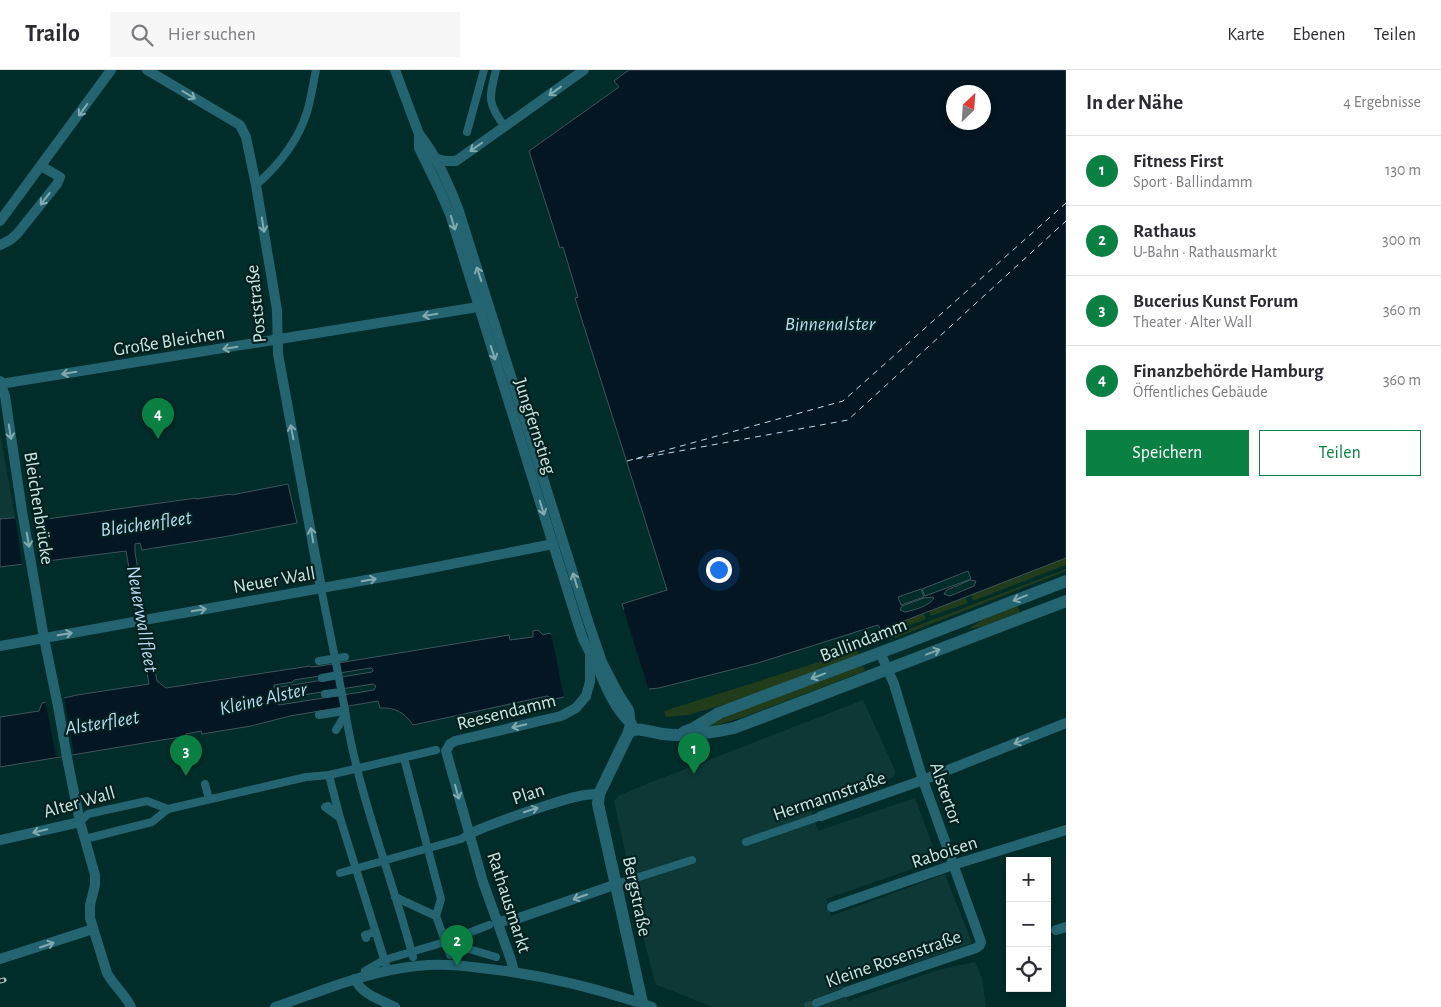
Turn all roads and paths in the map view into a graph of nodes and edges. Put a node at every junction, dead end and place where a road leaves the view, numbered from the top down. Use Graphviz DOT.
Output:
graph roads {
  1 [pos="111,70"];
  2 [pos="147,70"];
  3 [pos="316,70"];
  4 [pos="395,70"];
  5 [pos="484,70"];
  6 [pos="496,70"];
  7 [pos="584,70"];
  8 [pos="505,127"];
  9 [pos="467,132"];
  10 [pos="419,134"];
  11 [pos="434,158"];
  12 [pos="41,166"];
  13 [pos="256,185"];
  14 [pos="0,221"];
  15 [pos="0,245"];
  16 [pos="478,307"];
  17 [pos="491,312"];
  18 [pos="278,340"];
  19 [pos="0,383"];
  20 [pos="553,544"];
  21 [pos="1066,581"];
  22 [pos="321,588"];
  23 [pos="1066,602"];
  24 [pos="583,622"];
  25 [pos="44,638"];
  26 [pos="0,646"];
  27 [pos="880,652"];
  28 [pos="590,654"];
  29 [pos="345,656"];
  30 [pos="319,661"];
  31 [pos="336,661"];
  32 [pos="888,669"];
  33 [pos="338,675"];
  34 [pos="322,678"];
  35 [pos="342,692"];
  36 [pos="614,693"];
  37 [pos="325,694"];
  38 [pos="345,712"];
  39 [pos="319,715"];
  40 [pos="1066,723"];
  41 [pos="630,728"];
  42 [pos="336,730"];
  43 [pos="674,735"];
  44 [pos="436,750"];
  45 [pos="404,758"];
  46 [pos="356,769"];
  47 [pos="329,775"];
  48 [pos="923,780"];
  49 [pos="205,784"];
  50 [pos="599,794"];
  51 [pos="209,799"];
  52 [pos="327,806"];
  53 [pos="168,808"];
  54 [pos="821,816"];
  55 [pos="340,818"];
  56 [pos="80,822"];
  57 [pos="1066,830"];
  58 [pos="469,834"];
  59 [pos="84,839"];
  60 [pos="0,840"];
  61 [pos="746,842"];
  62 [pos="428,848"];
  63 [pos="692,860"];
  64 [pos="383,861"];
  65 [pos="954,865"];
  66 [pos="356,869"];
  67 [pos="340,873"];
  68 [pos="617,884"];
  69 [pos="395,897"];
  70 [pos="832,907"];
  71 [pos="436,916"];
  72 [pos="494,924"];
  73 [pos="93,929"];
  74 [pos="375,932"];
  75 [pos="366,938"];
  76 [pos="445,942"];
  77 [pos="980,945"];
  78 [pos="412,954"];
  79 [pos="450,955"];
  80 [pos="496,957"];
  81 [pos="0,959"];
  82 [pos="385,962"];
  83 [pos="365,971"];
  84 [pos="514,971"];
  85 [pos="355,979"];
  86 [pos="846,992"];
  87 [pos="816,1003"];
  88 [pos="646,1006"];
  89 [pos="131,1007"];
  90 [pos="275,1007"];
  91 [pos="395,1007"];
  1 -- 12 [label="street, one-way"];
  2 -- 13 [label="street, Poststraße, one-way"];
  3 -- 13 [label="street"];
  4 -- 10 [label="street, Jungfernstieg"];
  5 -- 9 [label="street"];
  6 -- 8 [label="street"];
  7 -- 8 [label="street, one-way"];
  8 -- 11 [label="street, one-way"];
  10 -- 11 [label="street, Jungfernstieg"];
  10 -- 16 [label="street, Jungfernstieg, one-way"];
  17 -- 11 [label="street, Jungfernstieg, one-way"];
  12 -- 14 [label="street"];
  12 -- 15 [label="street, one-way"];
  13 -- 18 [label="street, Poststraße, one-way"];
  16 -- 17 [label="street"];
  16 -- 18 [label="street, Große Bleichen, one-way"];
  16 -- 20 [label="street, Jungfernstieg, one-way"];
  24 -- 17 [label="street, Jungfernstieg, one-way"];
  18 -- 19 [label="street, Große Bleichen, one-way"];
  22 -- 18 [label="street, Poststraße, one-way"];
  19 -- 25 [label="street, Bleichenbrücke, one-way"];
  22 -- 20 [label="street, Neuer Wall, one-way"];
  20 -- 24 [label="street, Jungfernstieg"];
  21 -- 27 [label="street, Ballindamm, one-way"];
  25 -- 22 [label="street, Neuer Wall, one-way"];
  22 -- 31 [label="street"];
  32 -- 23 [label="street, Ballindamm, one-way"];
  24 -- 28 [label="street, Jungfernstieg, bridge"];
  24 -- 36 [label="street, Jungfernstieg, bridge"];
  25 -- 26 [label="street, Neuer Wall"];
  25 -- 56 [label="street, Bleichenbrücke, bridge"];
  27 -- 32 [label="street, Alstertor"];
  27 -- 43 [label="street, Ballindamm, one-way"];
  28 -- 36 [label="street, Jungfernstieg, bridge"];
  28 -- 58 [label="street, Reesendamm, one-way, bridge"];
  29 -- 31 [label="street"];
  30 -- 31 [label="street"];
  31 -- 33 [label="street, bridge"];
  32 -- 43 [label="street, Ballindamm"];
  32 -- 48 [label="street, Alstertor"];
  33 -- 34 [label="street"];
  33 -- 35 [label="street, bridge"];
  35 -- 37 [label="street"];
  35 -- 38 [label="street, bridge"];
  36 -- 41 [label="street, Jungfernstieg"];
  38 -- 39 [label="street"];
  38 -- 42 [label="street"];
  38 -- 46 [label="street"];
  40 -- 48 [label="street, Hermannstraße, one-way"];
  41 -- 43 [label="street, Ballindamm"];
  41 -- 50 [label="street"];
  44 -- 45 [label="street, Alter Wall"];
  45 -- 46 [label="street, Alter Wall"];
  45 -- 62 [label="street"];
  46 -- 47 [label="street, Alter Wall"];
  46 -- 64 [label="street"];
  47 -- 51 [label="street, Alter Wall"];
  47 -- 55 [label="street"];
  48 -- 54 [label="street, Hermannstraße"];
  48 -- 65 [label="street, Alstertor"];
  49 -- 51 [label="street"];
  58 -- 50 [label="street, Plan, one-way"];
  50 -- 68 [label="street, Bergstraße"];
  51 -- 53 [label="street, Alter Wall"];
  52 -- 55 [label="street"];
  53 -- 56 [label="street, Alter Wall"];
  53 -- 59 [label="street, Alter Wall"];
  54 -- 61 [label="street, Hermannstraße"];
  55 -- 66 [label="street"];
  56 -- 59 [label="street, Bleichenbrücke"];
  56 -- 60 [label="street, Alter Wall, one-way"];
  57 -- 65 [label="street, Raboisen"];
  58 -- 62 [label="street"];
  58 -- 72 [label="street, Rathausmarkt"];
  59 -- 73 [label="street, Bleichenbrücke"];
  62 -- 64 [label="street"];
  62 -- 71 [label="street"];
  63 -- 68 [label="street"];
  64 -- 66 [label="street"];
  64 -- 69 [label="street"];
  65 -- 70 [label="street, Raboisen"];
  65 -- 77 [label="street, Alstertor"];
  66 -- 67 [label="street"];
  66 -- 74 [label="street"];
  68 -- 72 [label="street, one-way"];
  68 -- 88 [label="street, Bergstraße"];
  69 -- 71 [label="street"];
  69 -- 78 [label="street"];
  71 -- 76 [label="street"];
  72 -- 76 [label="street"];
  72 -- 84 [label="street, Rathausmarkt"];
  81 -- 73 [label="street, one-way"];
  73 -- 89 [label="street, Bleichenbrücke"];
  74 -- 75 [label="street"];
  74 -- 82 [label="street"];
  76 -- 78 [label="street"];
  76 -- 79 [label="street"];
  76 -- 80 [label="street"];
  77 -- 86 [label="street, Kleine Rosenstraße"];
  78 -- 82 [label="street"];
  82 -- 83 [label="street"];
  84 -- 85 [label="street, Rathausmarkt"];
  84 -- 88 [label="street"];
  85 -- 90 [label="street, Rathausmarkt"];
  85 -- 91 [label="street"];
  86 -- 87 [label="street, Kleine Rosenstraße"];
}
